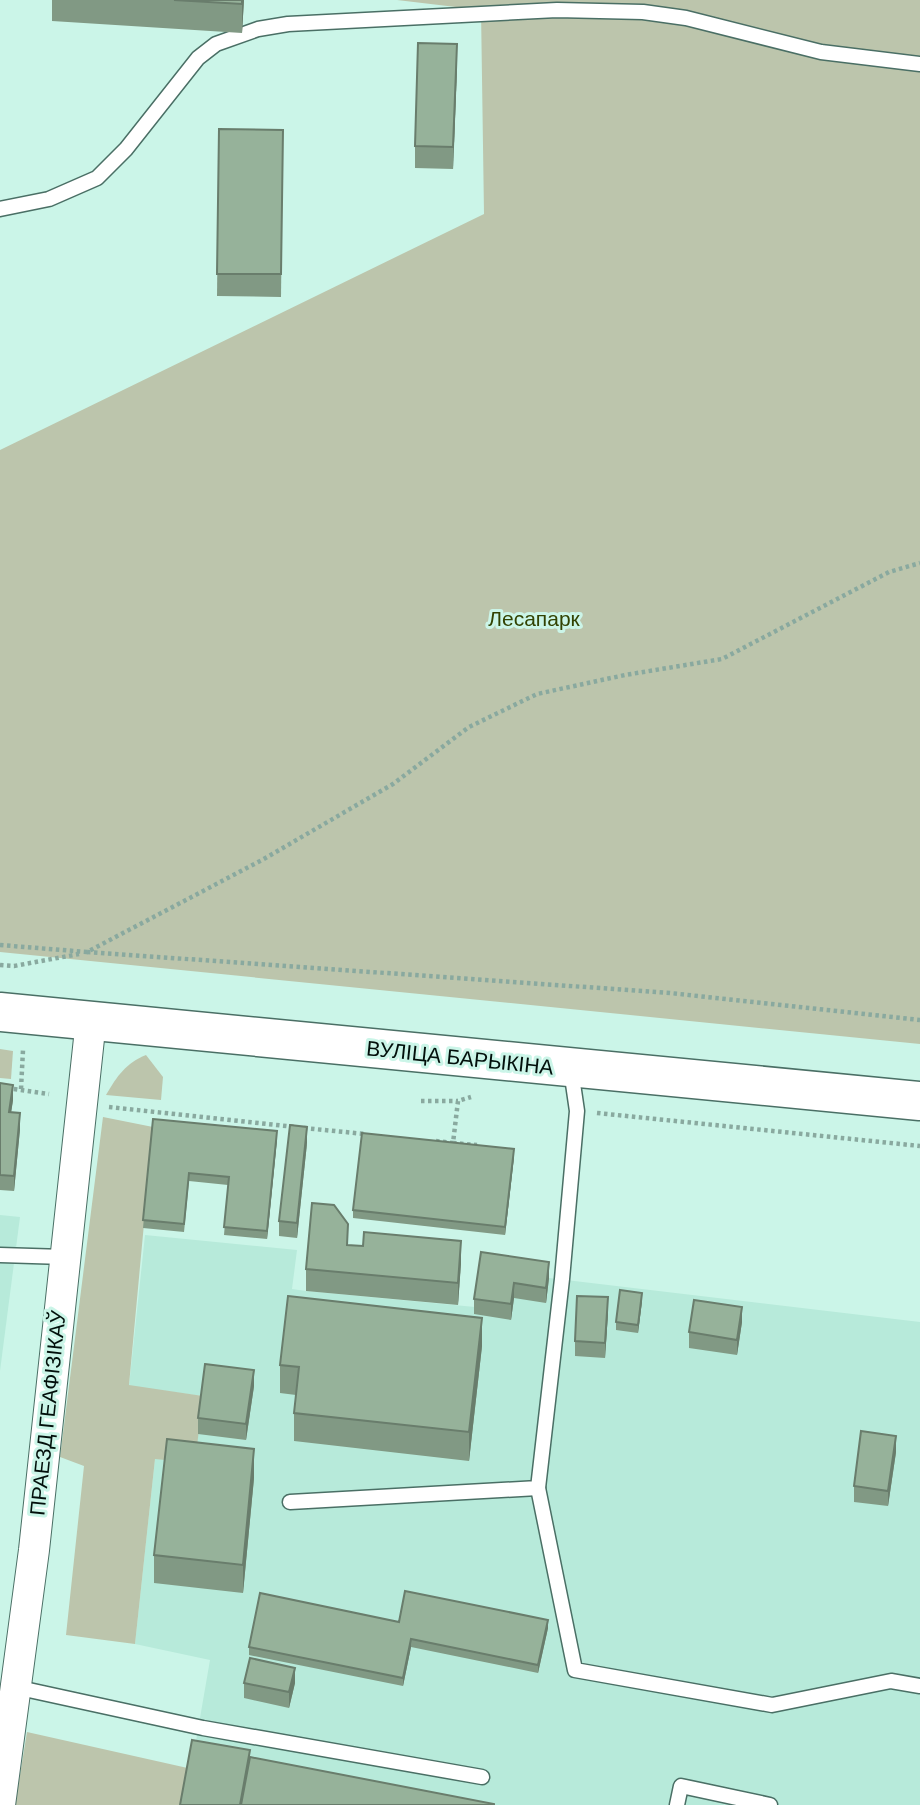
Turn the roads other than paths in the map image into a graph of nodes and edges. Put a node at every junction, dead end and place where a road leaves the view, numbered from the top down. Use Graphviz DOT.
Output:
graph roads {
  1 [pos="920,64"];
  2 [pos="0,209"];
  3 [pos="0,1012"];
  4 [pos="91,1020"];
  5 [pos="570,1068"];
  6 [pos="920,1101"];
  7 [pos="0,1255"];
  8 [pos="64,1257"];
  9 [pos="538,1488"];
  10 [pos="290,1502"];
  11 [pos="920,1686"];
  12 [pos="15,1687"];
  13 [pos="482,1777"];
  14 [pos="0,1805"];
  15 [pos="677,1805"];
  16 [pos="770,1805"];
  1 -- 2 [label="lane"];
  3 -- 4 [label="main road, ВУЛІЦА БАРЫКІНА"];
  4 -- 5 [label="main road, ВУЛІЦА БАРЫКІНА"];
  4 -- 8 [label="street, ПРАЕЗД ГЕАФІЗІКАЎ"];
  5 -- 6 [label="main road, ВУЛІЦА БАРЫКІНА"];
  5 -- 9 [label="lane"];
  7 -- 8 [label="lane"];
  8 -- 12 [label="street, ПРАЕЗД ГЕАФІЗІКАЎ"];
  9 -- 10 [label="lane"];
  9 -- 11 [label="lane"];
  12 -- 13 [label="lane"];
  12 -- 14 [label="street, ПРАЕЗД ГЕАФІЗІКАЎ"];
  15 -- 16 [label="lane"];
}
